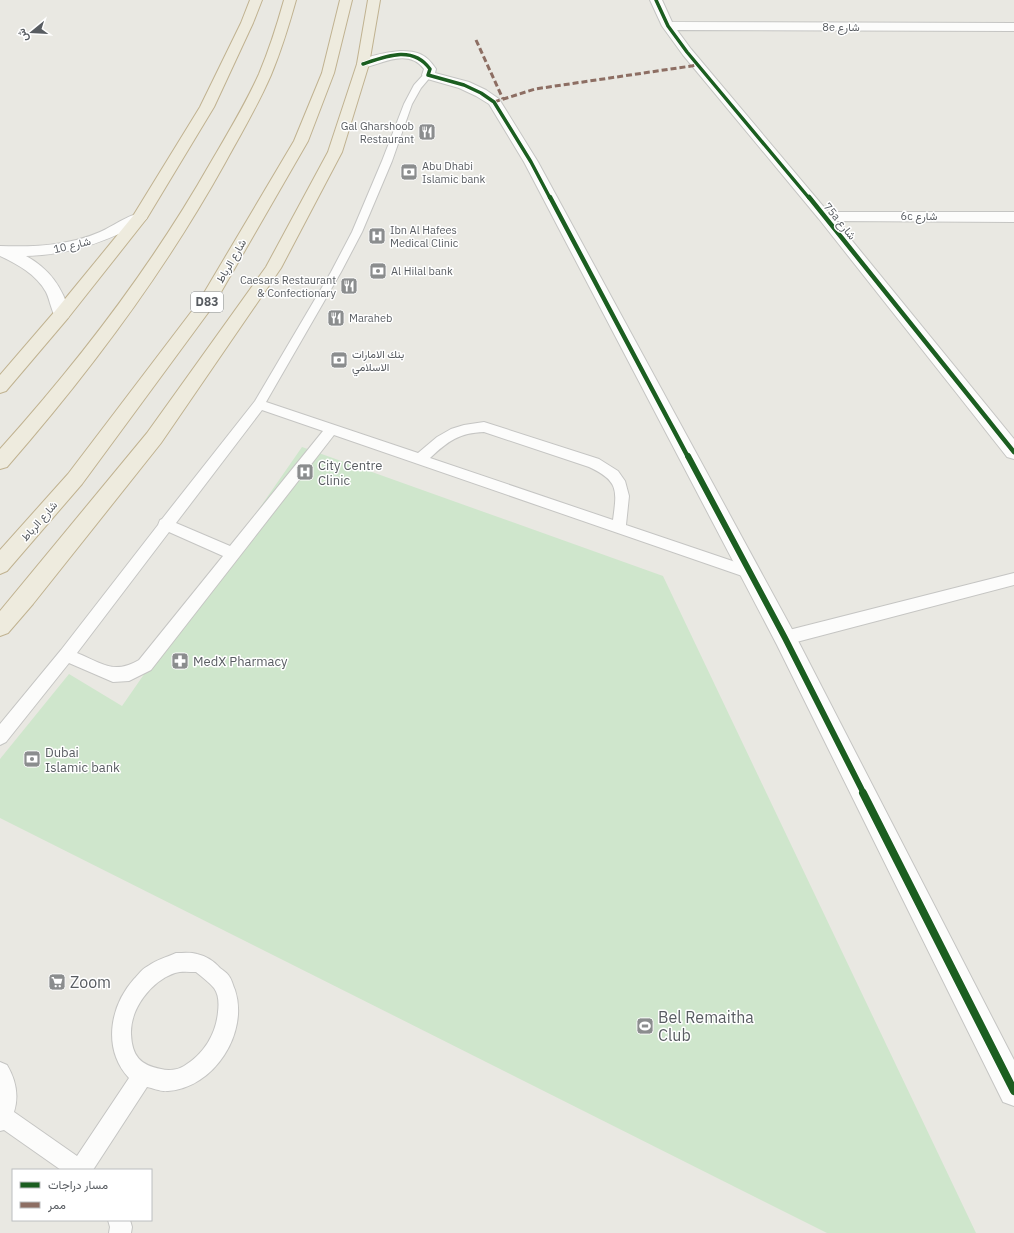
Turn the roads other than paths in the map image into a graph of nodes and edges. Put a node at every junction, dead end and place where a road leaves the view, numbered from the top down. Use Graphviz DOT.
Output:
graph roads {
  1 [pos="256,0"];
  2 [pos="290,0"];
  3 [pos="346,0"];
  4 [pos="374,0"];
  5 [pos="656,0"];
  6 [pos="668,26"];
  7 [pos="1014,27"];
  8 [pos="363,64"];
  9 [pos="428,74"];
  10 [pos="824,216"];
  11 [pos="1014,217"];
  12 [pos="139,218"];
  13 [pos="62,314"];
  14 [pos="0,387"];
  15 [pos="259,404"];
  16 [pos="332,428"];
  17 [pos="1014,452"];
  18 [pos="420,459"];
  19 [pos="0,462"];
  20 [pos="165,524"];
  21 [pos="619,527"];
  22 [pos="233,554"];
  23 [pos="0,565"];
  24 [pos="751,573"];
  25 [pos="1014,579"];
  26 [pos="0,626"];
  27 [pos="785,638"];
  28 [pos="66,655"];
  29 [pos="0,737"];
  30 [pos="0,1072"];
  31 [pos="142,1076"];
  32 [pos="1014,1091"];
  33 [pos="1,1119"];
  34 [pos="78,1169"];
  35 [pos="81,1169"];
  36 [pos="119,1221"];
  37 [pos="120,1233"];
  1 -- 12 [label="highway"];
  2 -- 19 [label="highway"];
  3 -- 23 [label="highway, شارع الرباط / D83"];
  4 -- 8 [label="highway"];
  5 -- 6 [label="street, 75a شارع"];
  6 -- 7 [label="street, 8e شارع"];
  6 -- 10 [label="street, 75a شارع"];
  8 -- 9 [label="street"];
  8 -- 26 [label="highway"];
  9 -- 15 [label="lane"];
  9 -- 24 [label="street"];
  10 -- 11 [label="street, 6c شارع"];
  10 -- 17 [label="street, 75a شارع"];
  12 -- 13 [label="highway"];
  12 -- 13 [label="street, شارع 10"];
  13 -- 14 [label="highway"];
  15 -- 16 [label="lane"];
  15 -- 20 [label="lane"];
  16 -- 18 [label="lane"];
  16 -- 22 [label="lane"];
  18 -- 21 [label="lane"];
  18 -- 21 [label="lane"];
  20 -- 22 [label="lane"];
  20 -- 28 [label="lane"];
  21 -- 24 [label="lane"];
  22 -- 28 [label="lane"];
  24 -- 27 [label="street"];
  25 -- 27 [label="lane"];
  27 -- 32 [label="street"];
  28 -- 29 [label="lane"];
  30 -- 33 [label="lane"];
  31 -- 31 [label="lane"];
  31 -- 35 [label="lane"];
  33 -- 34 [label="lane"];
  36 -- 37 [label="lane"];
}
